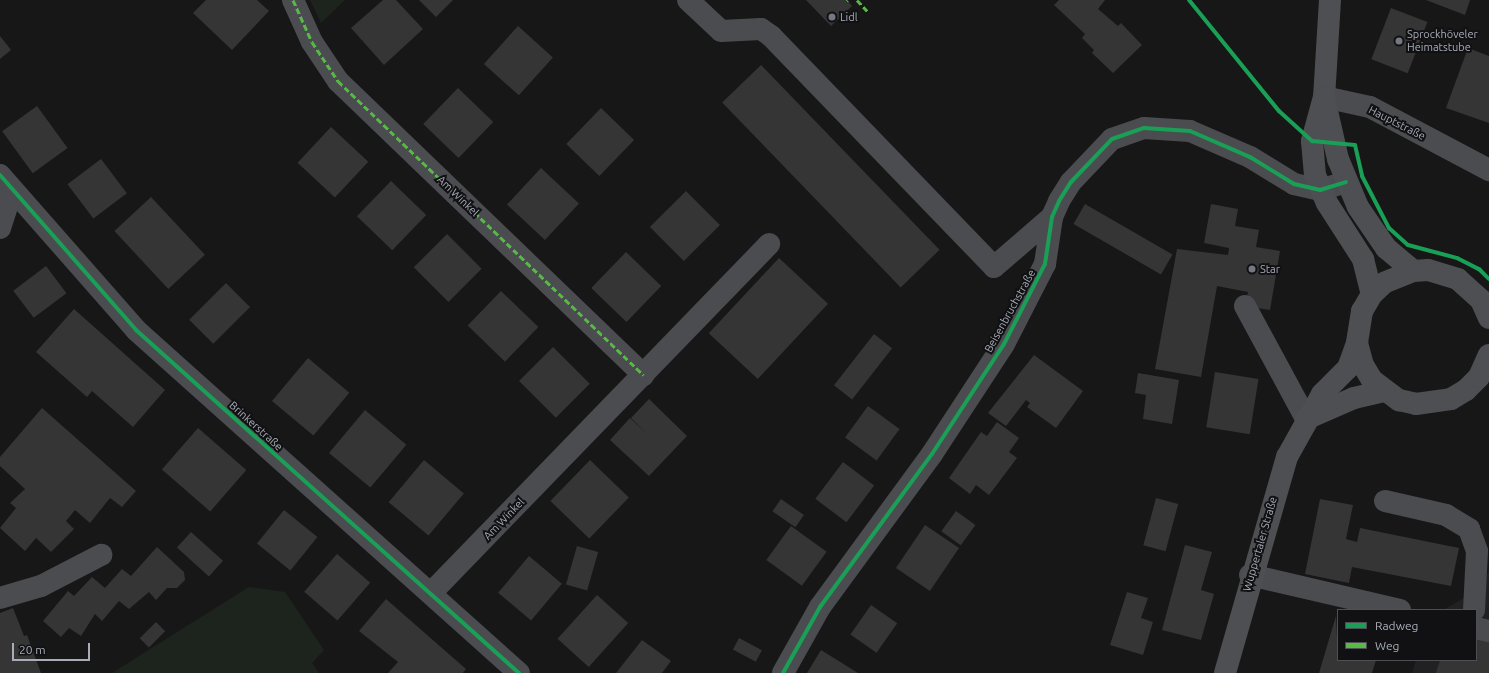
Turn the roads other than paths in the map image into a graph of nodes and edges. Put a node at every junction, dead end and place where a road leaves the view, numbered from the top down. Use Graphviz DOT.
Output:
graph roads {
  1 [pos="293,0"];
  2 [pos="688,0"];
  3 [pos="1330,0"];
  4 [pos="1324,97"];
  5 [pos="1489,170"];
  6 [pos="1346,182"];
  7 [pos="6,183"];
  8 [pos="1320,190"];
  9 [pos="1052,217"];
  10 [pos="0,228"];
  11 [pos="769,244"];
  12 [pos="1413,271"];
  13 [pos="1372,294"];
  14 [pos="1245,306"];
  15 [pos="1489,318"];
  16 [pos="1357,343"];
  17 [pos="1489,355"];
  18 [pos="644,375"];
  19 [pos="1384,391"];
  20 [pos="1306,419"];
  21 [pos="1385,502"];
  22 [pos="101,555"];
  23 [pos="1250,575"];
  24 [pos="431,593"];
  25 [pos="0,598"];
  26 [pos="1396,609"];
  27 [pos="1474,609"];
  28 [pos="1477,628"];
  29 [pos="1489,631"];
  30 [pos="519,673"];
  31 [pos="783,673"];
  32 [pos="1225,673"];
  1 -- 18 [label="street, Am Winkel"];
  2 -- 9 [label="street"];
  3 -- 4 [label="main road"];
  4 -- 5 [label="street, Hauptstraße"];
  4 -- 6 [label="main road"];
  4 -- 8 [label="main road"];
  6 -- 8 [label="street"];
  6 -- 12 [label="main road"];
  7 -- 10 [label="street"];
  7 -- 24 [label="street, Brinkerstraße"];
  8 -- 9 [label="street, Beisenbruchstraße"];
  8 -- 13 [label="main road"];
  9 -- 31 [label="street, Beisenbruchstraße"];
  11 -- 18 [label="street, Am Winkel"];
  12 -- 13 [label="main road"];
  12 -- 15 [label="main road"];
  13 -- 16 [label="main road"];
  14 -- 20 [label="street"];
  16 -- 19 [label="main road"];
  16 -- 20 [label="main road, Wuppertaler Straße"];
  17 -- 19 [label="main road"];
  18 -- 24 [label="street, Am Winkel"];
  19 -- 20 [label="main road"];
  20 -- 23 [label="main road, Wuppertaler Straße"];
  21 -- 27 [label="street"];
  22 -- 25 [label="street"];
  23 -- 26 [label="street"];
  23 -- 32 [label="main road, Wuppertaler Straße"];
  24 -- 30 [label="street, Brinkerstraße"];
  28 -- 29 [label="street"];
}
